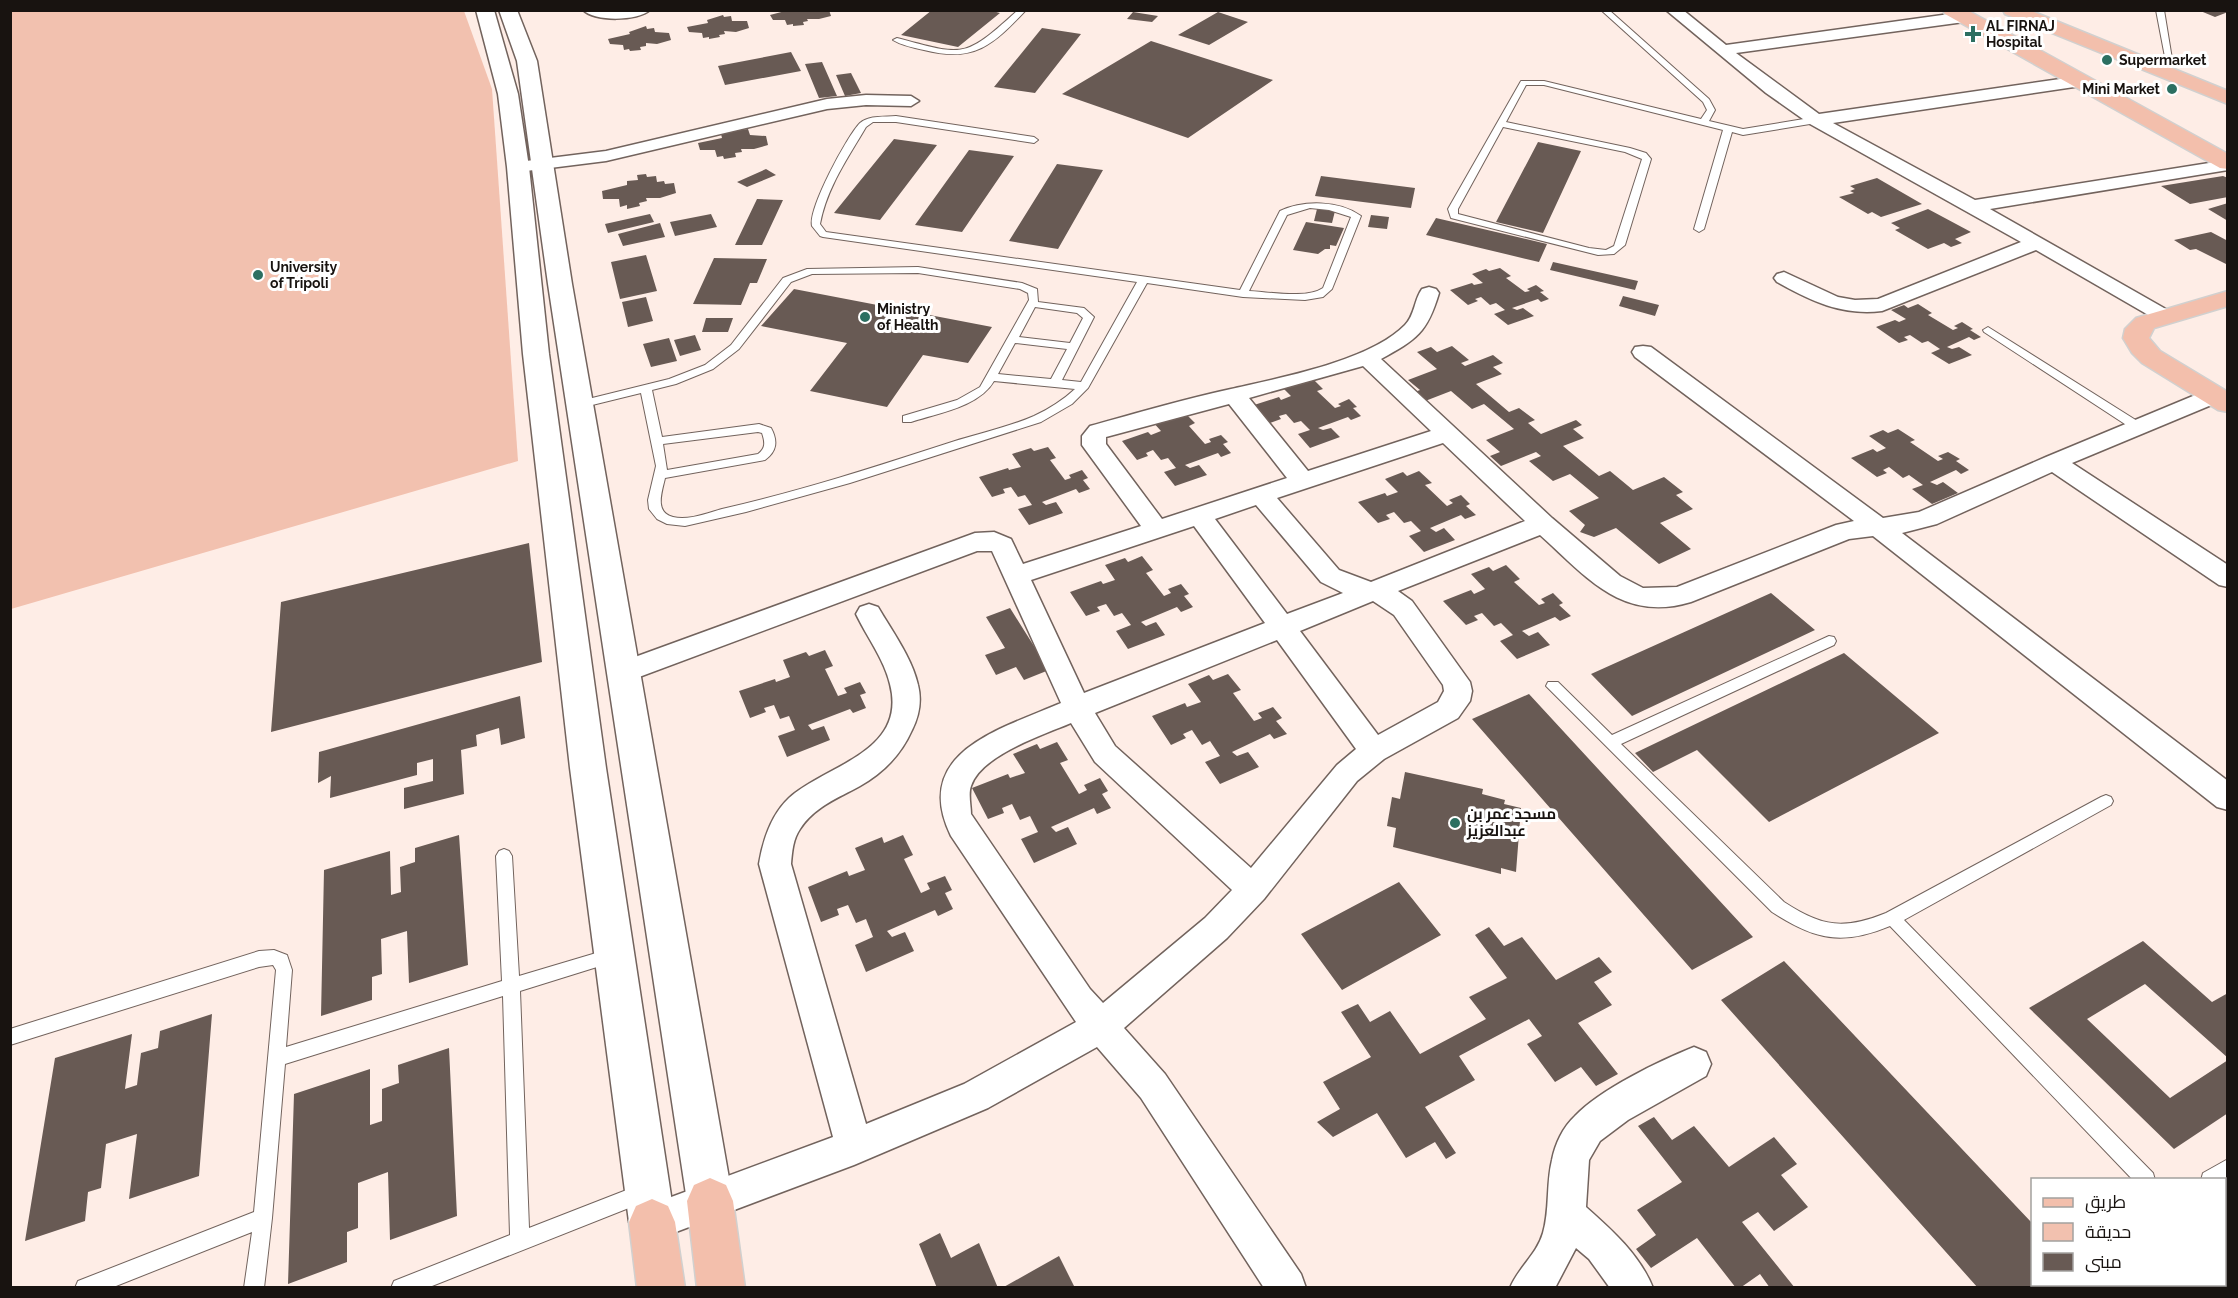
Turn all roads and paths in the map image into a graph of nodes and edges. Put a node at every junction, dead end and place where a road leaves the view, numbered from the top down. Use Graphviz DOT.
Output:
graph roads {
  1 [pos="485,10"];
  2 [pos="508,10"];
  3 [pos="590,10"];
  4 [pos="643,10"];
  5 [pos="1023,10"];
  6 [pos="1604,10"];
  7 [pos="1673,10"];
  8 [pos="2012,10"];
  9 [pos="2055,10"];
  10 [pos="2160,10"];
  11 [pos="1958,14"];
  12 [pos="897,40"];
  13 [pos="1722,50"];
  14 [pos="2169,57"];
  15 [pos="2228,80"];
  16 [pos="2081,81"];
  17 [pos="2228,98"];
  18 [pos="911,101"];
  19 [pos="1816,120"];
  20 [pos="1704,122"];
  21 [pos="1501,124"];
  22 [pos="1728,129"];
  23 [pos="1034,140"];
  24 [pos="2228,164"];
  25 [pos="531,165"];
  26 [pos="1972,206"];
  27 [pos="1699,229"];
  28 [pos="2037,243"];
  29 [pos="1784,278"];
  30 [pos="1143,281"];
  31 [pos="1430,293"];
  32 [pos="1243,294"];
  33 [pos="2228,298"];
  34 [pos="1032,304"];
  35 [pos="2163,316"];
  36 [pos="1988,330"];
  37 [pos="1013,339"];
  38 [pos="1074,347"];
  39 [pos="1643,352"];
  40 [pos="1368,358"];
  41 [pos="992,377"];
  42 [pos="1055,383"];
  43 [pos="1084,386"];
  44 [pos="646,388"];
  45 [pos="1234,395"];
  46 [pos="2220,400"];
  47 [pos="580,404"];
  48 [pos="907,419"];
  49 [pos="2138,427"];
  50 [pos="1448,433"];
  51 [pos="656,441"];
  52 [pos="2054,462"];
  53 [pos="661,475"];
  54 [pos="1303,481"];
  55 [pos="1261,495"];
  56 [pos="1199,515"];
  57 [pos="1543,524"];
  58 [pos="1876,526"];
  59 [pos="1156,529"];
  60 [pos="1016,576"];
  61 [pos="2228,578"];
  62 [pos="1373,591"];
  63 [pos="869,614"];
  64 [pos="1282,627"];
  65 [pos="1829,641"];
  66 [pos="623,672"];
  67 [pos="1553,686"];
  68 [pos="1077,708"];
  69 [pos="1611,742"];
  70 [pos="1374,751"];
  71 [pos="2228,798"];
  72 [pos="2106,801"];
  73 [pos="504,856"];
  74 [pos="1253,889"];
  75 [pos="1892,918"];
  76 [pos="615,954"];
  77 [pos="511,986"];
  78 [pos="1100,1027"];
  79 [pos="11,1039"];
  80 [pos="276,1058"];
  81 [pos="1694,1064"];
  82 [pos="854,1147"];
  83 [pos="2228,1167"];
  84 [pos="2145,1178"];
  85 [pos="2212,1178"];
  86 [pos="710,1201"];
  87 [pos="650,1206"];
  88 [pos="1566,1215"];
  89 [pos="263,1218"];
  90 [pos="520,1241"];
  91 [pos="85,1287"];
  92 [pos="254,1287"];
  93 [pos="401,1287"];
  94 [pos="661,1287"];
  95 [pos="721,1287"];
  96 [pos="1287,1287"];
  97 [pos="1529,1287"];
  98 [pos="1634,1287"];
  1 -- 25 [label="street"];
  2 -- 25 [label="street"];
  3 -- 4 [label="street"];
  5 -- 12 [label="lane"];
  6 -- 20 [label="lane"];
  7 -- 13 [label="street"];
  8 -- 17 [label="main road"];
  9 -- 14 [label="main road"];
  10 -- 14 [label="lane"];
  11 -- 13 [label="street"];
  11 -- 16 [label="main road"];
  13 -- 19 [label="street"];
  14 -- 15 [label="main road"];
  16 -- 19 [label="street"];
  16 -- 24 [label="main road"];
  18 -- 25 [label="street"];
  19 -- 22 [label="lane"];
  19 -- 26 [label="street"];
  20 -- 21 [label="lane"];
  20 -- 22 [label="lane"];
  21 -- 21 [label="lane"];
  22 -- 27 [label="lane"];
  23 -- 30 [label="lane"];
  24 -- 26 [label="street"];
  25 -- 47 [label="street"];
  25 -- 76 [label="street"];
  26 -- 28 [label="street"];
  28 -- 29 [label="street"];
  28 -- 35 [label="street"];
  30 -- 32 [label="lane"];
  30 -- 43 [label="lane"];
  31 -- 40 [label="street"];
  32 -- 32 [label="lane"];
  33 -- 35 [label="main road"];
  34 -- 37 [label="lane"];
  34 -- 38 [label="lane"];
  34 -- 44 [label="lane"];
  35 -- 46 [label="main road"];
  36 -- 49 [label="lane"];
  37 -- 38 [label="lane"];
  37 -- 41 [label="lane"];
  38 -- 42 [label="lane"];
  39 -- 58 [label="street"];
  40 -- 45 [label="street"];
  40 -- 50 [label="street"];
  41 -- 42 [label="lane"];
  41 -- 48 [label="lane"];
  42 -- 43 [label="lane"];
  43 -- 53 [label="lane"];
  44 -- 47 [label="lane"];
  44 -- 51 [label="lane"];
  45 -- 54 [label="street"];
  45 -- 59 [label="street"];
  46 -- 49 [label="street"];
  47 -- 66 [label="street"];
  49 -- 52 [label="street"];
  50 -- 54 [label="street"];
  50 -- 57 [label="street"];
  51 -- 53 [label="lane"];
  51 -- 53 [label="lane"];
  52 -- 58 [label="street"];
  52 -- 61 [label="street"];
  54 -- 55 [label="street"];
  55 -- 56 [label="street"];
  55 -- 62 [label="street"];
  56 -- 59 [label="street"];
  56 -- 64 [label="street"];
  57 -- 58 [label="street"];
  57 -- 62 [label="street"];
  58 -- 71 [label="street"];
  59 -- 60 [label="street"];
  60 -- 66 [label="street"];
  60 -- 68 [label="street"];
  62 -- 64 [label="street"];
  62 -- 70 [label="street"];
  63 -- 82 [label="street"];
  64 -- 68 [label="street"];
  64 -- 70 [label="street"];
  65 -- 69 [label="lane"];
  66 -- 86 [label="street"];
  67 -- 69 [label="lane"];
  68 -- 74 [label="street"];
  68 -- 78 [label="street"];
  69 -- 75 [label="lane"];
  70 -- 74 [label="street"];
  72 -- 75 [label="lane"];
  73 -- 77 [label="lane"];
  74 -- 78 [label="street"];
  75 -- 84 [label="lane"];
  76 -- 77 [label="lane"];
  76 -- 87 [label="street"];
  77 -- 80 [label="lane"];
  77 -- 90 [label="lane"];
  78 -- 82 [label="street"];
  78 -- 96 [label="street"];
  79 -- 80 [label="lane"];
  80 -- 89 [label="lane"];
  81 -- 88 [label="street"];
  82 -- 86 [label="street"];
  83 -- 85 [label="lane"];
  86 -- 87 [label="street"];
  86 -- 95 [label="main road"];
  87 -- 90 [label="lane"];
  87 -- 94 [label="main road"];
  88 -- 97 [label="street"];
  88 -- 98 [label="street"];
  89 -- 91 [label="lane"];
  89 -- 92 [label="lane"];
  90 -- 93 [label="lane"];
}
